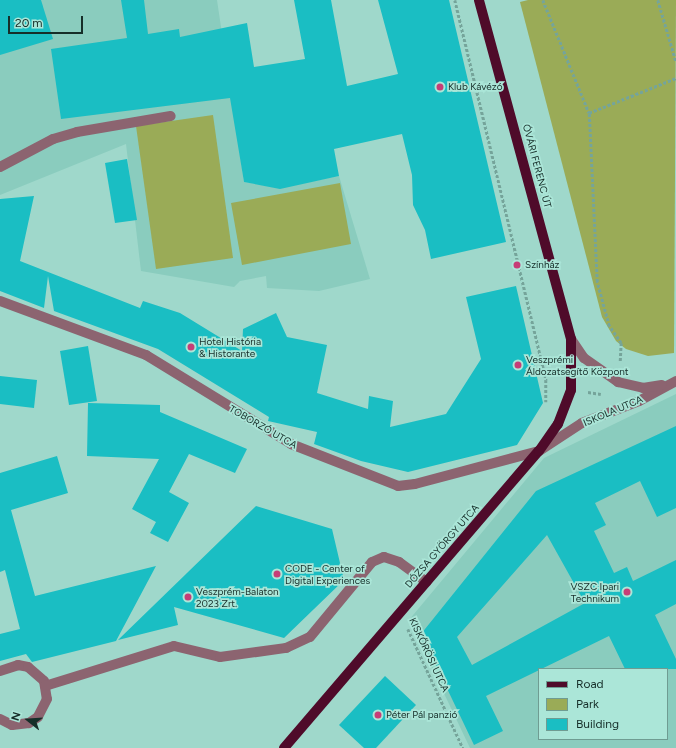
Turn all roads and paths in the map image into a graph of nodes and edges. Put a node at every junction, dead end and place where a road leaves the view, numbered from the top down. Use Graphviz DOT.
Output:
graph roads {
  1 [pos="455,0"];
  2 [pos="479,0"];
  3 [pos="543,0"];
  4 [pos="658,0"];
  5 [pos="676,61"];
  6 [pos="676,78"];
  7 [pos="589,113"];
  8 [pos="171,116"];
  9 [pos="0,167"];
  10 [pos="0,302"];
  11 [pos="571,339"];
  12 [pos="621,343"];
  13 [pos="672,382"];
  14 [pos="546,410"];
  15 [pos="539,451"];
  16 [pos="427,582"];
  17 [pos="400,613"];
  18 [pos="0,671"];
  19 [pos="45,686"];
  20 [pos="0,719"];
  21 [pos="284,748"];
  22 [pos="463,748"];
  1 -- 14 [label="path"];
  2 -- 11 [label="main road, ÓVÁRI FERENC ÚT"];
  3 -- 7 [label="path"];
  4 -- 5 [label="path"];
  6 -- 7 [label="path"];
  7 -- 12 [label="path"];
  8 -- 9 [label="street"];
  10 -- 15 [label="street, TOBORZÓ UTCA"];
  11 -- 13 [label="street, ISKOLA UTCA"];
  11 -- 15 [label="main road, DÓZSA GYÖRGY UTCA"];
  13 -- 15 [label="street, ISKOLA UTCA"];
  15 -- 16 [label="main road, DÓZSA GYÖRGY UTCA"];
  16 -- 17 [label="main road, DÓZSA GYÖRGY UTCA"];
  16 -- 19 [label="street"];
  17 -- 21 [label="main road, DÓZSA GYÖRGY UTCA"];
  17 -- 22 [label="path, KISKŐRÖSI UTCA"];
  18 -- 19 [label="street"];
  19 -- 20 [label="street"];
}
